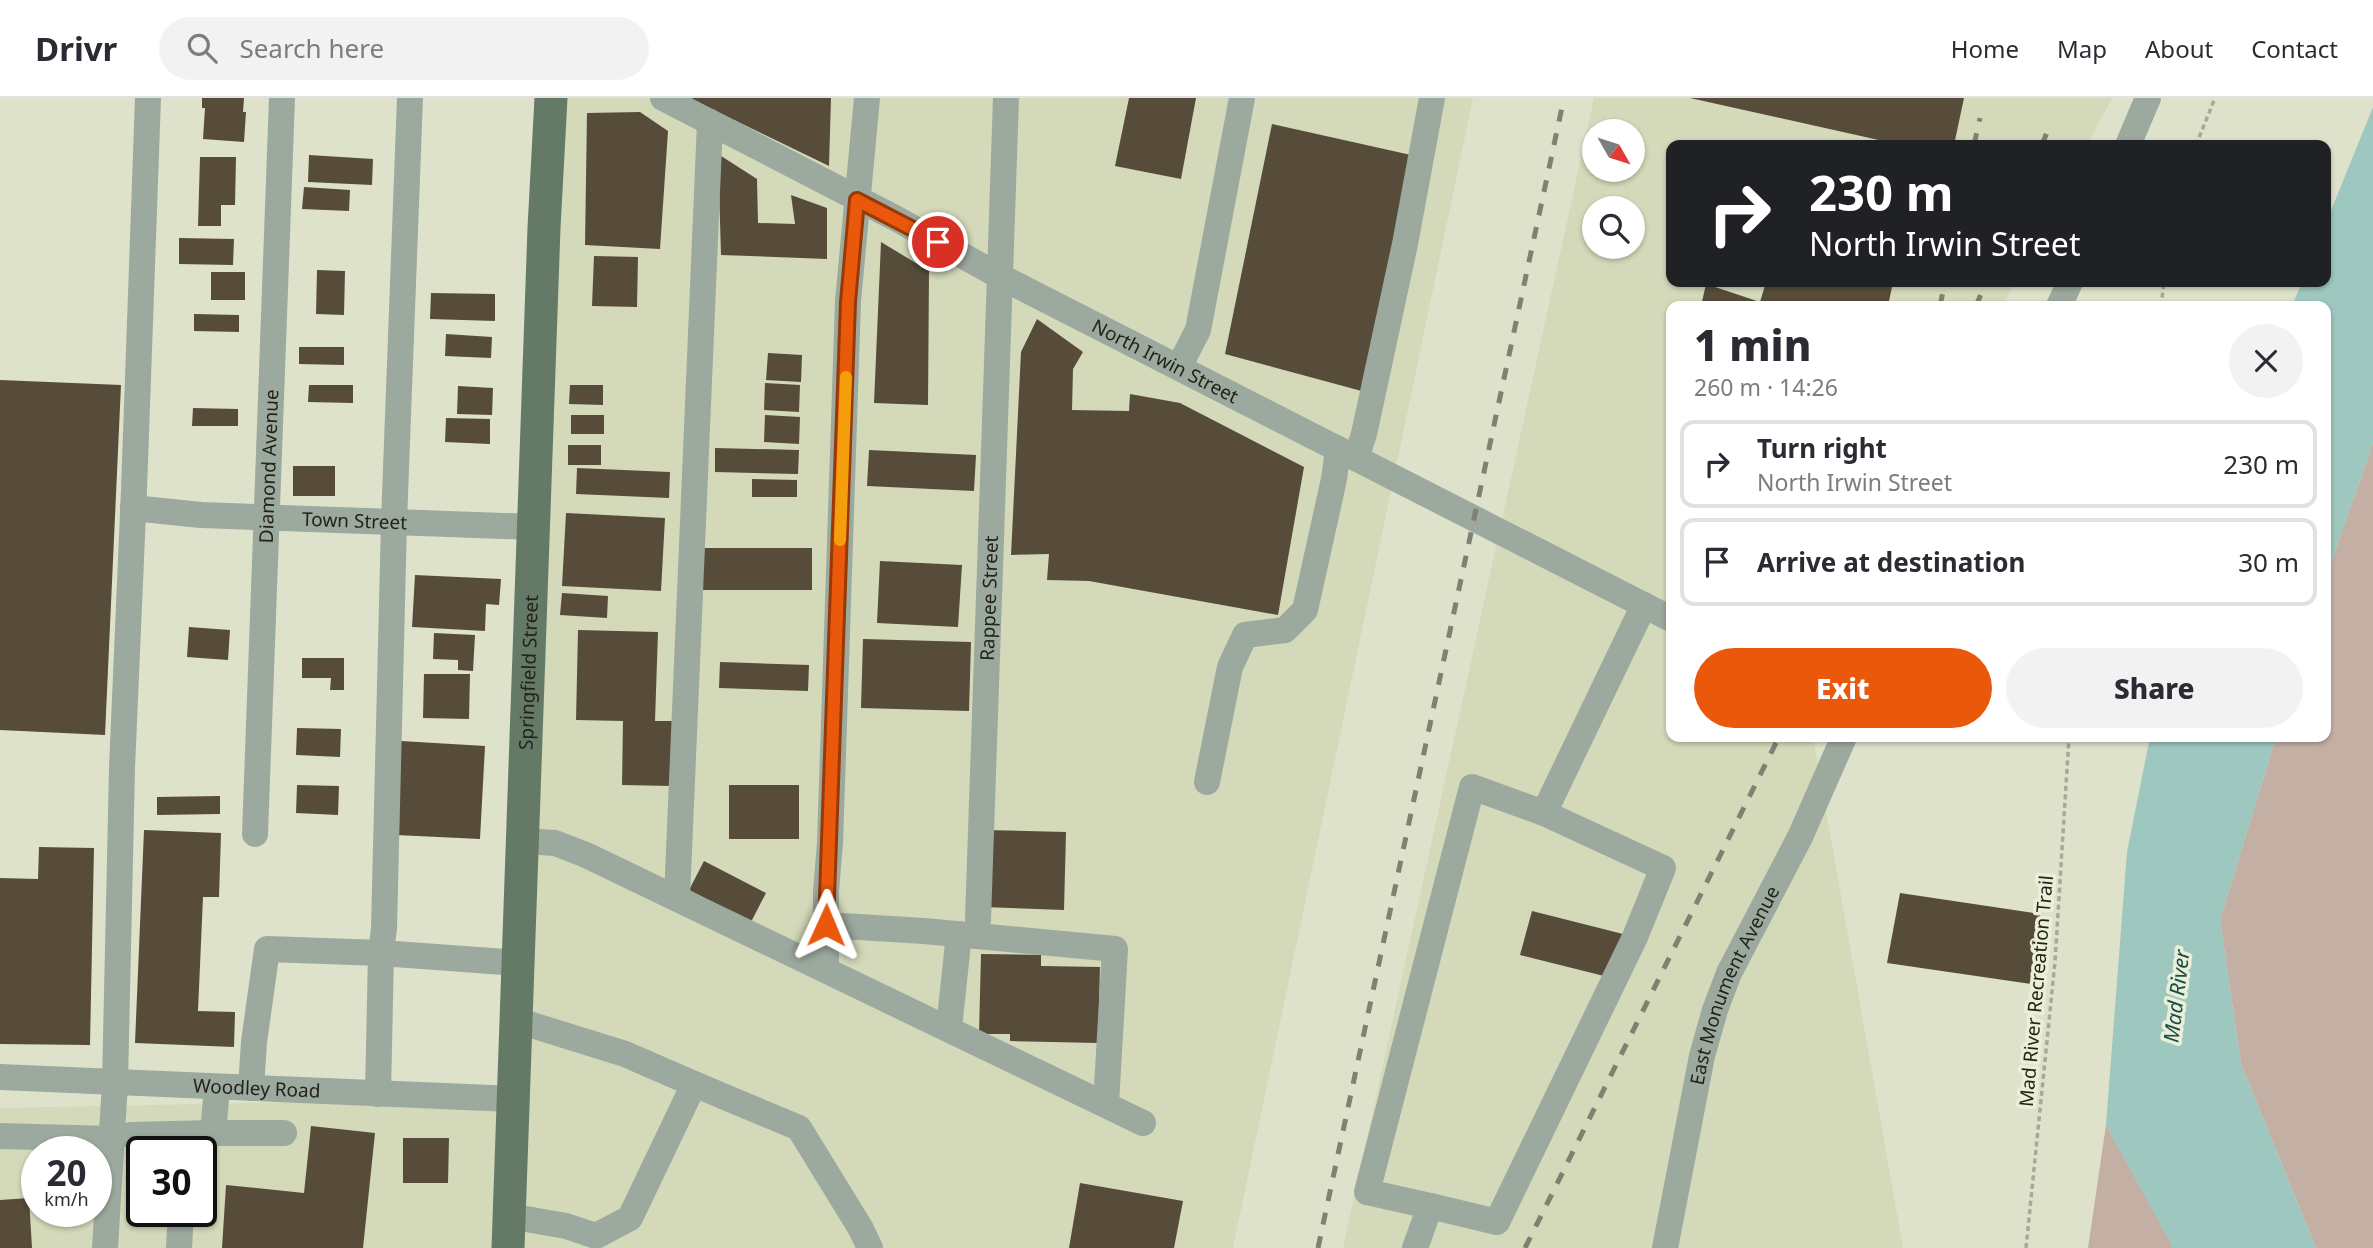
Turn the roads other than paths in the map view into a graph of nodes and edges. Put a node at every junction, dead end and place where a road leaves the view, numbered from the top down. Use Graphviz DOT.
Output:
graph roads {
  1 [pos="148,98"];
  2 [pos="282,98"];
  3 [pos="410,98"];
  4 [pos="551,98"];
  5 [pos="663,98"];
  6 [pos="867,98"];
  7 [pos="1006,98"];
  8 [pos="1242,98"];
  9 [pos="1432,98"];
  10 [pos="2148,98"];
  11 [pos="710,122"];
  12 [pos="2130,140"];
  13 [pos="857,200"];
  14 [pos="999,276"];
  15 [pos="1179,367"];
  16 [pos="1347,454"];
  17 [pos="133,508"];
  18 [pos="268,517"];
  19 [pos="394,522"];
  20 [pos="533,527"];
  21 [pos="1644,606"];
  22 [pos="1666,617"];
  23 [pos="1842,742"];
  24 [pos="1207,782"];
  25 [pos="1544,813"];
  26 [pos="255,834"];
  27 [pos="523,841"];
  28 [pos="677,898"];
  29 [pos="826,925"];
  30 [pos="969,927"];
  31 [pos="381,953"];
  32 [pos="519,963"];
  33 [pos="826,969"];
  34 [pos="516,1020"];
  35 [pos="949,1028"];
  36 [pos="0,1077"];
  37 [pos="115,1083"];
  38 [pos="694,1084"];
  39 [pos="217,1087"];
  40 [pos="251,1088"];
  41 [pos="377,1094"];
  42 [pos="513,1098"];
  43 [pos="1105,1104"];
  44 [pos="1143,1123"];
  45 [pos="213,1133"];
  46 [pos="284,1133"];
  47 [pos="0,1136"];
  48 [pos="204,1136"];
  49 [pos="121,1137"];
  50 [pos="126,1137"];
  51 [pos="1430,1206"];
  52 [pos="180,1227"];
  53 [pos="508,1232"];
  54 [pos="105,1248"];
  55 [pos="179,1248"];
  56 [pos="870,1248"];
  57 [pos="1415,1248"];
  58 [pos="1665,1248"];
  1 -- 17 [label="street"];
  2 -- 18 [label="street, Diamond Avenue"];
  3 -- 19 [label="street"];
  4 -- 20 [label="main road, Springfield Street"];
  5 -- 11 [label="street, North Irwin Street"];
  6 -- 13 [label="street"];
  7 -- 14 [label="street, Rappee Street"];
  8 -- 15 [label="street"];
  9 -- 16 [label="street"];
  10 -- 12 [label="street"];
  11 -- 13 [label="street, North Irwin Street"];
  11 -- 28 [label="street"];
  13 -- 14 [label="street, North Irwin Street"];
  13 -- 29 [label="street"];
  14 -- 15 [label="street, North Irwin Street"];
  14 -- 30 [label="street, Rappee Street"];
  15 -- 16 [label="street, North Irwin Street"];
  16 -- 21 [label="street, North Irwin Street"];
  16 -- 24 [label="street"];
  17 -- 18 [label="street, Town Street"];
  17 -- 37 [label="street"];
  18 -- 19 [label="street, Town Street"];
  18 -- 26 [label="street, Diamond Avenue"];
  19 -- 20 [label="street, Town Street"];
  19 -- 31 [label="street"];
  20 -- 27 [label="main road, Springfield Street"];
  21 -- 22 [label="street, North Irwin Street"];
  21 -- 25 [label="street"];
  23 -- 58 [label="street, East Monument Avenue"];
  25 -- 51 [label="street"];
  25 -- 51 [label="street"];
  27 -- 28 [label="street"];
  27 -- 32 [label="main road, Springfield Street"];
  28 -- 33 [label="street"];
  29 -- 30 [label="street"];
  29 -- 33 [label="street"];
  30 -- 35 [label="street, Rappee Street"];
  30 -- 43 [label="street"];
  31 -- 32 [label="street"];
  31 -- 40 [label="street"];
  31 -- 41 [label="street"];
  32 -- 34 [label="main road, Springfield Street"];
  33 -- 35 [label="street"];
  34 -- 38 [label="street"];
  34 -- 42 [label="main road, Springfield Street"];
  35 -- 43 [label="street"];
  36 -- 37 [label="street, Woodley Road"];
  37 -- 39 [label="street, Woodley Road"];
  37 -- 49 [label="street"];
  38 -- 53 [label="street"];
  38 -- 56 [label="street"];
  39 -- 40 [label="street, Woodley Road"];
  39 -- 45 [label="street"];
  40 -- 41 [label="street, Woodley Road"];
  41 -- 42 [label="street, Woodley Road"];
  42 -- 53 [label="main road, Springfield Street"];
  43 -- 44 [label="street"];
  45 -- 46 [label="street"];
  45 -- 48 [label="street"];
  47 -- 49 [label="street"];
  49 -- 50 [label="street"];
  49 -- 54 [label="street"];
  51 -- 57 [label="street"];
  52 -- 55 [label="street"];
}
